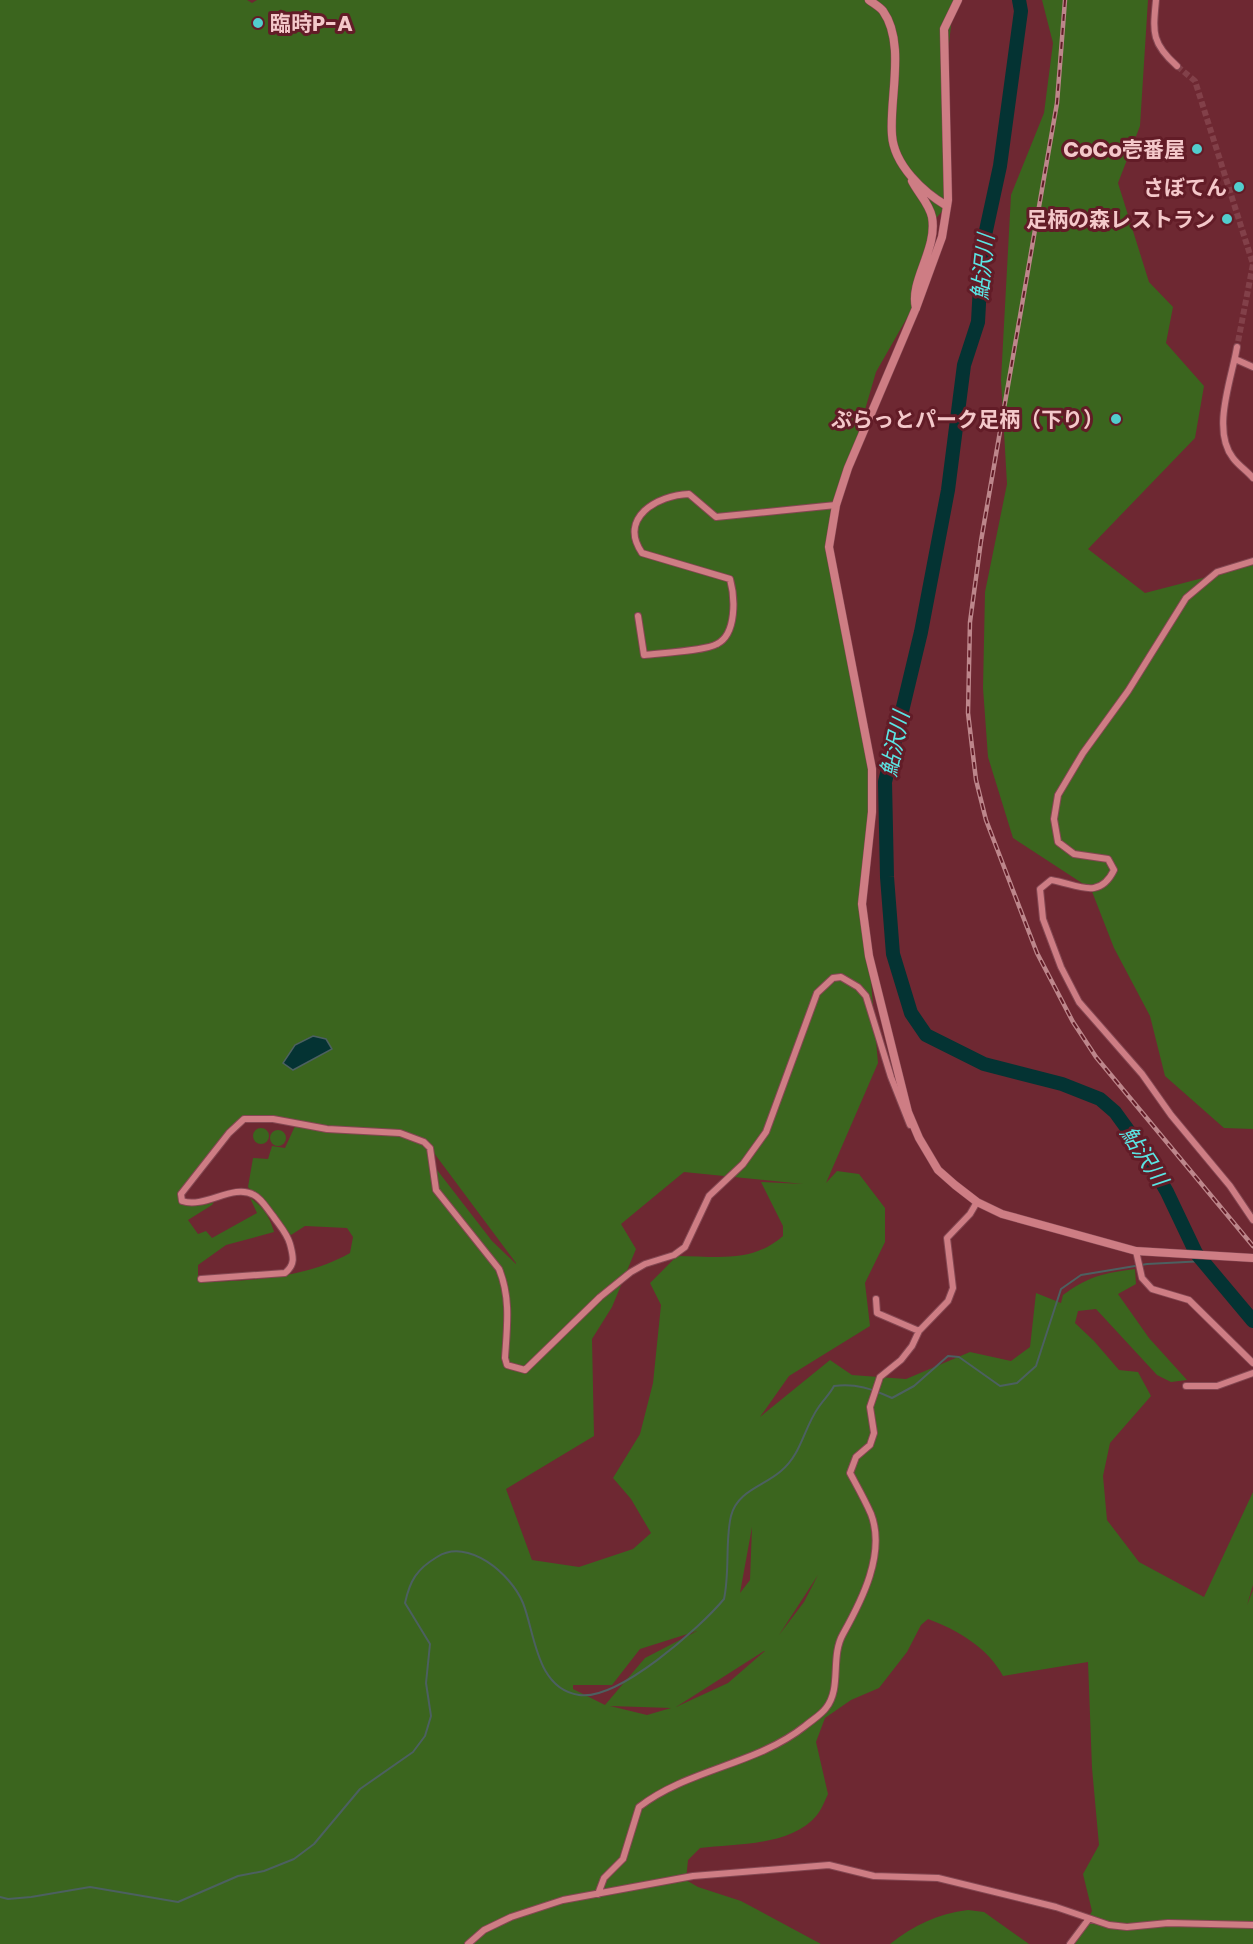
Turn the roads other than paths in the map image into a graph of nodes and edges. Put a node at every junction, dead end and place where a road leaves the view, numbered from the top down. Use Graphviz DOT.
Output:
graph roads {
  1 [pos="869,0"];
  2 [pos="958,0"];
  3 [pos="1156,0"];
  4 [pos="1177,66"];
  5 [pos="910,175"];
  6 [pos="947,206"];
  7 [pos="916,308"];
  8 [pos="1237,347"];
  9 [pos="1235,358"];
  10 [pos="1253,368"];
  11 [pos="1253,478"];
  12 [pos="836,505"];
  13 [pos="1253,561"];
  14 [pos="638,616"];
  15 [pos="919,1138"];
  16 [pos="977,1202"];
  17 [pos="1253,1220"];
  18 [pos="1136,1251"];
  19 [pos="1253,1258"];
  20 [pos="201,1279"];
  21 [pos="876,1299"];
  22 [pos="919,1331"];
  23 [pos="1253,1363"];
  24 [pos="1253,1373"];
  25 [pos="1186,1386"];
  26 [pos="598,1893"];
  27 [pos="1088,1920"];
  28 [pos="1253,1926"];
  29 [pos="468,1944"];
  30 [pos="1070,1944"];
  1 -- 5 [label="street"];
  2 -- 6 [label="street"];
  3 -- 4 [label="street"];
  5 -- 6 [label="street"];
  5 -- 7 [label="street"];
  6 -- 7 [label="street"];
  7 -- 12 [label="street"];
  8 -- 9 [label="street"];
  9 -- 10 [label="street"];
  9 -- 11 [label="street"];
  12 -- 14 [label="street"];
  12 -- 15 [label="street"];
  13 -- 17 [label="street"];
  15 -- 16 [label="street"];
  15 -- 20 [label="street"];
  16 -- 18 [label="street"];
  16 -- 22 [label="street"];
  18 -- 19 [label="street"];
  18 -- 23 [label="street"];
  21 -- 22 [label="street"];
  22 -- 26 [label="street"];
  24 -- 25 [label="street"];
  26 -- 27 [label="street"];
  26 -- 29 [label="street"];
  27 -- 28 [label="street"];
  27 -- 30 [label="street"];
}
